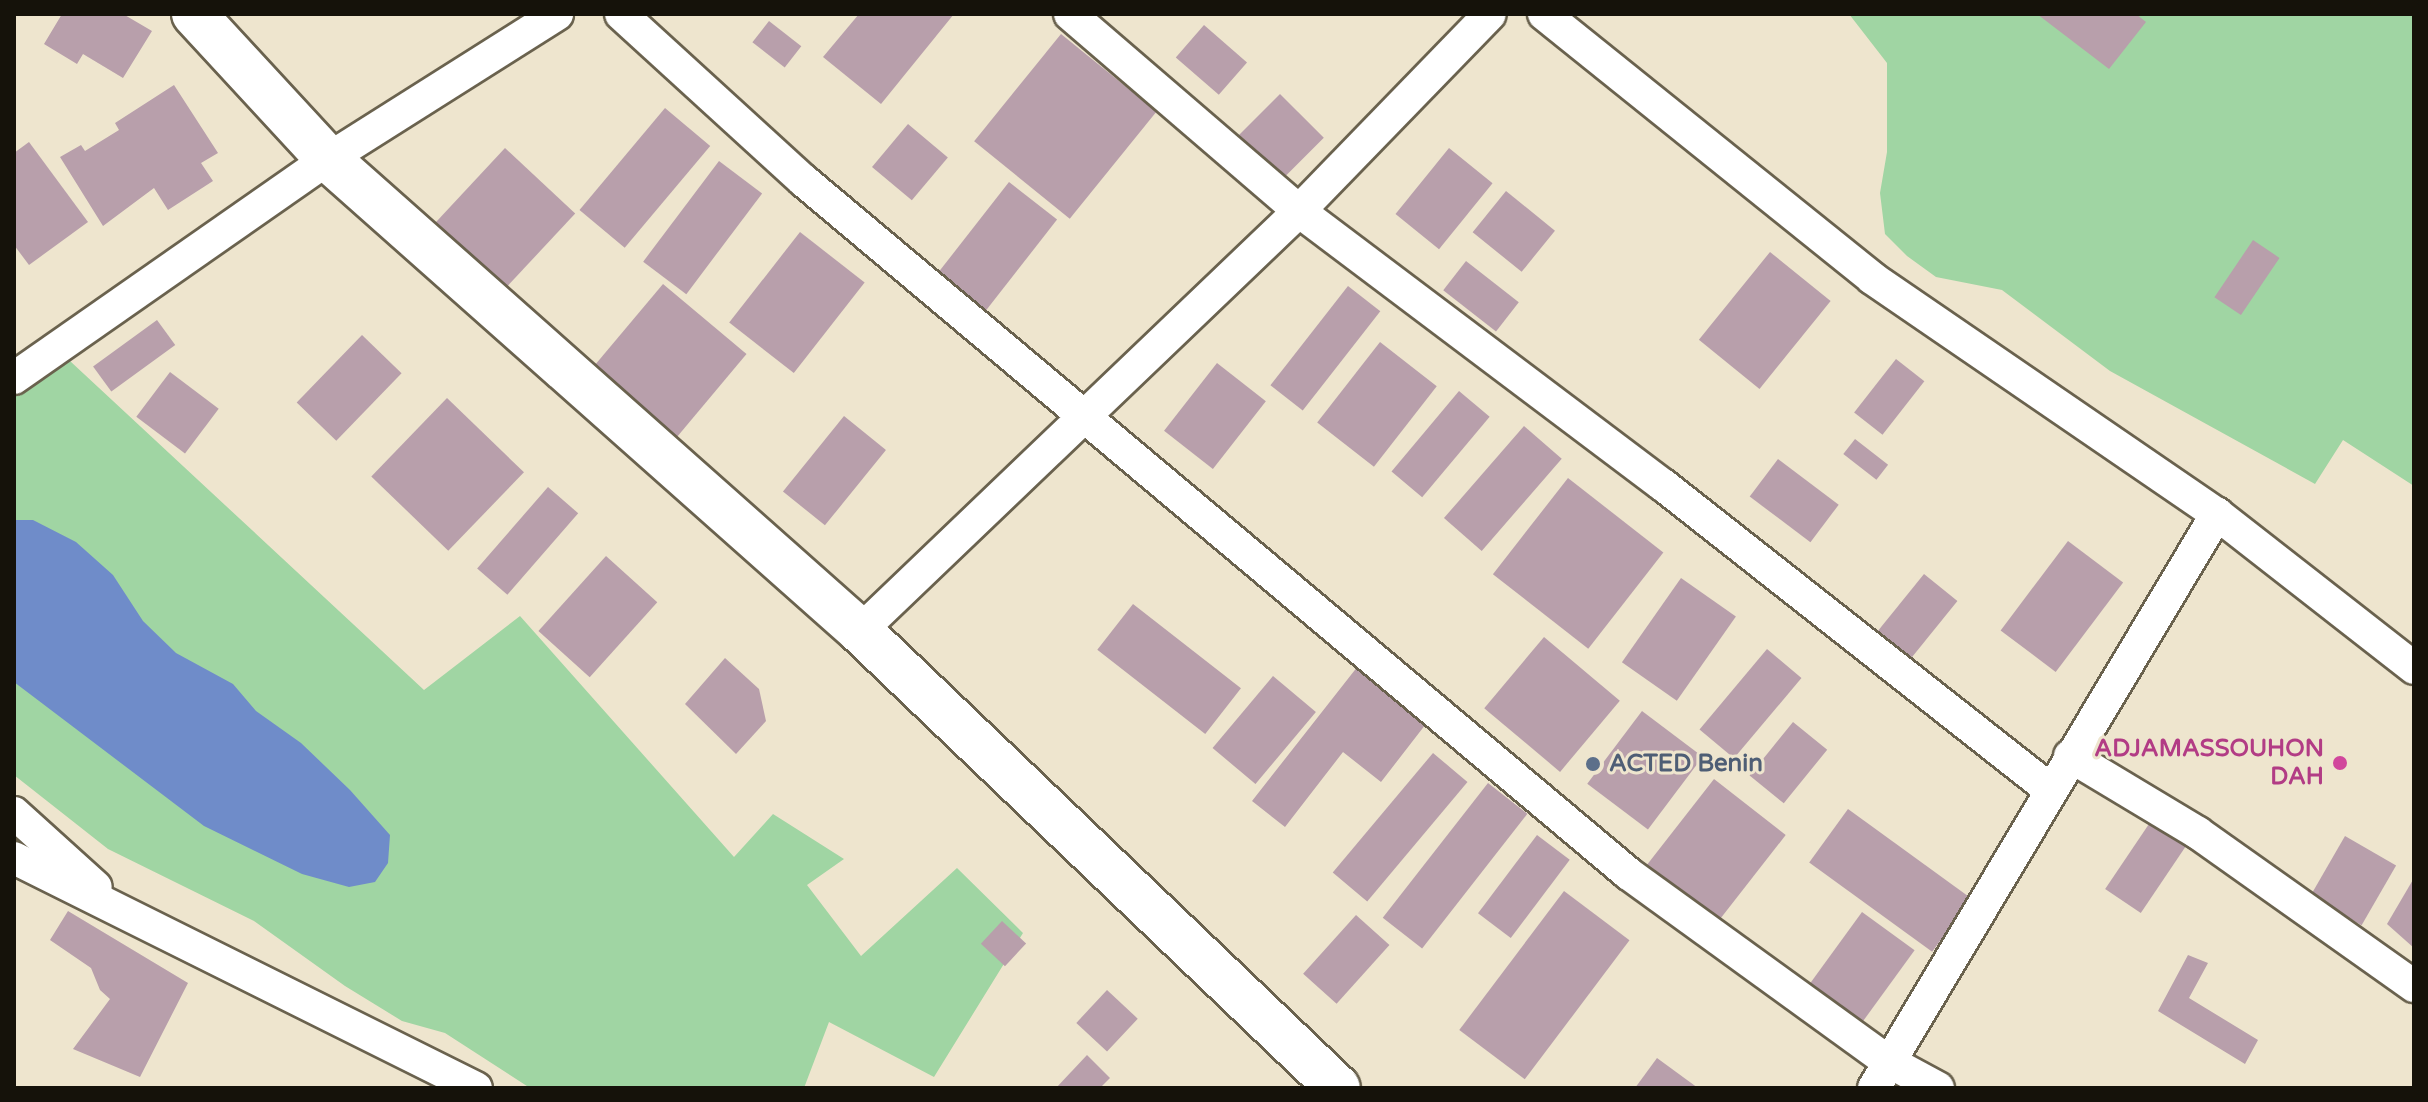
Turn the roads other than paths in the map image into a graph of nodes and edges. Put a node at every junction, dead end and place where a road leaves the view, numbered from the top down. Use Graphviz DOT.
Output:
graph roads {
  1 [pos="194,14"];
  2 [pos="557,14"];
  3 [pos="621,14"];
  4 [pos="1070,14"];
  5 [pos="1490,14"];
  6 [pos="1544,14"];
  7 [pos="328,159"];
  8 [pos="1299,211"];
  9 [pos="14,378"];
  10 [pos="1082,415"];
  11 [pos="2217,514"];
  12 [pos="860,631"];
  13 [pos="2414,668"];
  14 [pos="2070,756"];
  15 [pos="2050,789"];
  16 [pos="14,813"];
  17 [pos="14,858"];
  18 [pos="125,913"];
  19 [pos="2414,986"];
  20 [pos="1880,1074"];
  21 [pos="476,1088"];
  22 [pos="1338,1088"];
  23 [pos="1938,1088"];
  1 -- 7 [label="street"];
  2 -- 7 [label="street"];
  3 -- 10 [label="street"];
  4 -- 8 [label="street"];
  5 -- 8 [label="street"];
  6 -- 11 [label="street"];
  7 -- 9 [label="street"];
  7 -- 12 [label="street"];
  8 -- 10 [label="street"];
  8 -- 15 [label="street"];
  10 -- 12 [label="street"];
  10 -- 20 [label="street"];
  11 -- 13 [label="street"];
  11 -- 14 [label="street"];
  12 -- 22 [label="street"];
  14 -- 15 [label="street"];
  14 -- 19 [label="street"];
  15 -- 20 [label="street"];
  16 -- 18 [label="street"];
  17 -- 18 [label="street"];
  18 -- 21 [label="street"];
  20 -- 23 [label="street"];
}
